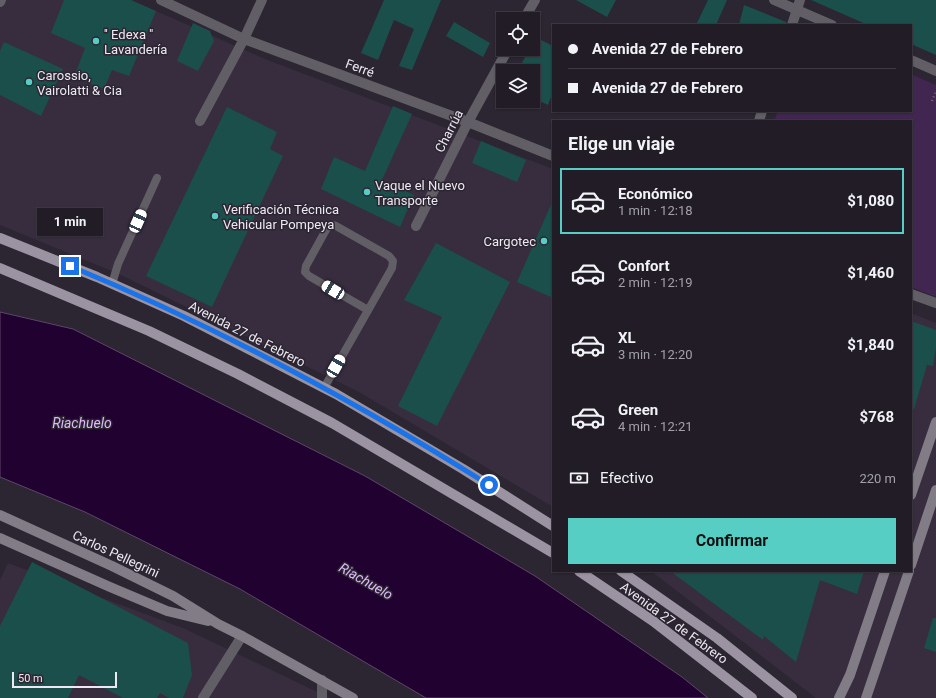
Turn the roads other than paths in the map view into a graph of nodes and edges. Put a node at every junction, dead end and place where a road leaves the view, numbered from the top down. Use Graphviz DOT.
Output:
graph roads {
  1 [pos="160,0"];
  2 [pos="262,0"];
  3 [pos="534,0"];
  4 [pos="774,0"];
  5 [pos="798,5"];
  6 [pos="528,12"];
  7 [pos="792,24"];
  8 [pos="830,24"];
  9 [pos="244,39"];
  10 [pos="504,56"];
  11 [pos="912,60"];
  12 [pos="936,71"];
  13 [pos="200,121"];
  14 [pos="468,122"];
  15 [pos="552,156"];
  16 [pos="157,178"];
  17 [pos="416,226"];
  18 [pos="0,238"];
  19 [pos="0,268"];
  20 [pos="112,284"];
  21 [pos="912,294"];
  22 [pos="936,303"];
  23 [pos="368,310"];
  24 [pos="324,388"];
  25 [pos="936,422"];
  26 [pos="936,490"];
  27 [pos="912,492"];
  28 [pos="0,515"];
  29 [pos="552,525"];
  30 [pos="0,538"];
  31 [pos="552,552"];
  32 [pos="912,562"];
  33 [pos="580,572"];
  34 [pos="622,572"];
  35 [pos="885,572"];
  36 [pos="909,572"];
  37 [pos="218,624"];
  38 [pos="242,636"];
  39 [pos="322,680"];
  40 [pos="203,698"];
  41 [pos="322,698"];
  42 [pos="353,698"];
  43 [pos="752,698"];
  44 [pos="792,698"];
  45 [pos="839,698"];
  46 [pos="866,698"];
  1 -- 9 [label="street, Ferré"];
  2 -- 9 [label="street"];
  3 -- 6 [label="street"];
  4 -- 5 [label="street"];
  5 -- 7 [label="street"];
  5 -- 8 [label="street"];
  9 -- 13 [label="street"];
  9 -- 14 [label="street, Ferré"];
  10 -- 14 [label="street, Charrúa"];
  11 -- 12 [label="street"];
  14 -- 15 [label="street, Ferré"];
  14 -- 17 [label="street, Charrúa"];
  16 -- 20 [label="lane"];
  18 -- 20 [label="main road, Avenida 27 de Febrero"];
  19 -- 31 [label="main road"];
  20 -- 24 [label="main road, Avenida 27 de Febrero"];
  21 -- 22 [label="street"];
  23 -- 23 [label="lane"];
  23 -- 24 [label="lane"];
  24 -- 29 [label="main road, Avenida 27 de Febrero"];
  25 -- 27 [label="main road"];
  26 -- 32 [label="main road"];
  28 -- 37 [label="main road, Carlos Pellegrini"];
  30 -- 37 [label="main road, Carlos Pellegrini"];
  33 -- 43 [label="main road, Avenida 27 de Febrero"];
  34 -- 44 [label="main road, Avenida 27 de Febrero"];
  35 -- 45 [label="main road"];
  36 -- 46 [label="main road"];
  37 -- 38 [label="main road, Carlos Pellegrini"];
  38 -- 39 [label="main road, Carlos Pellegrini"];
  38 -- 40 [label="street"];
  39 -- 41 [label="street"];
  39 -- 42 [label="main road, Carlos Pellegrini"];
}
